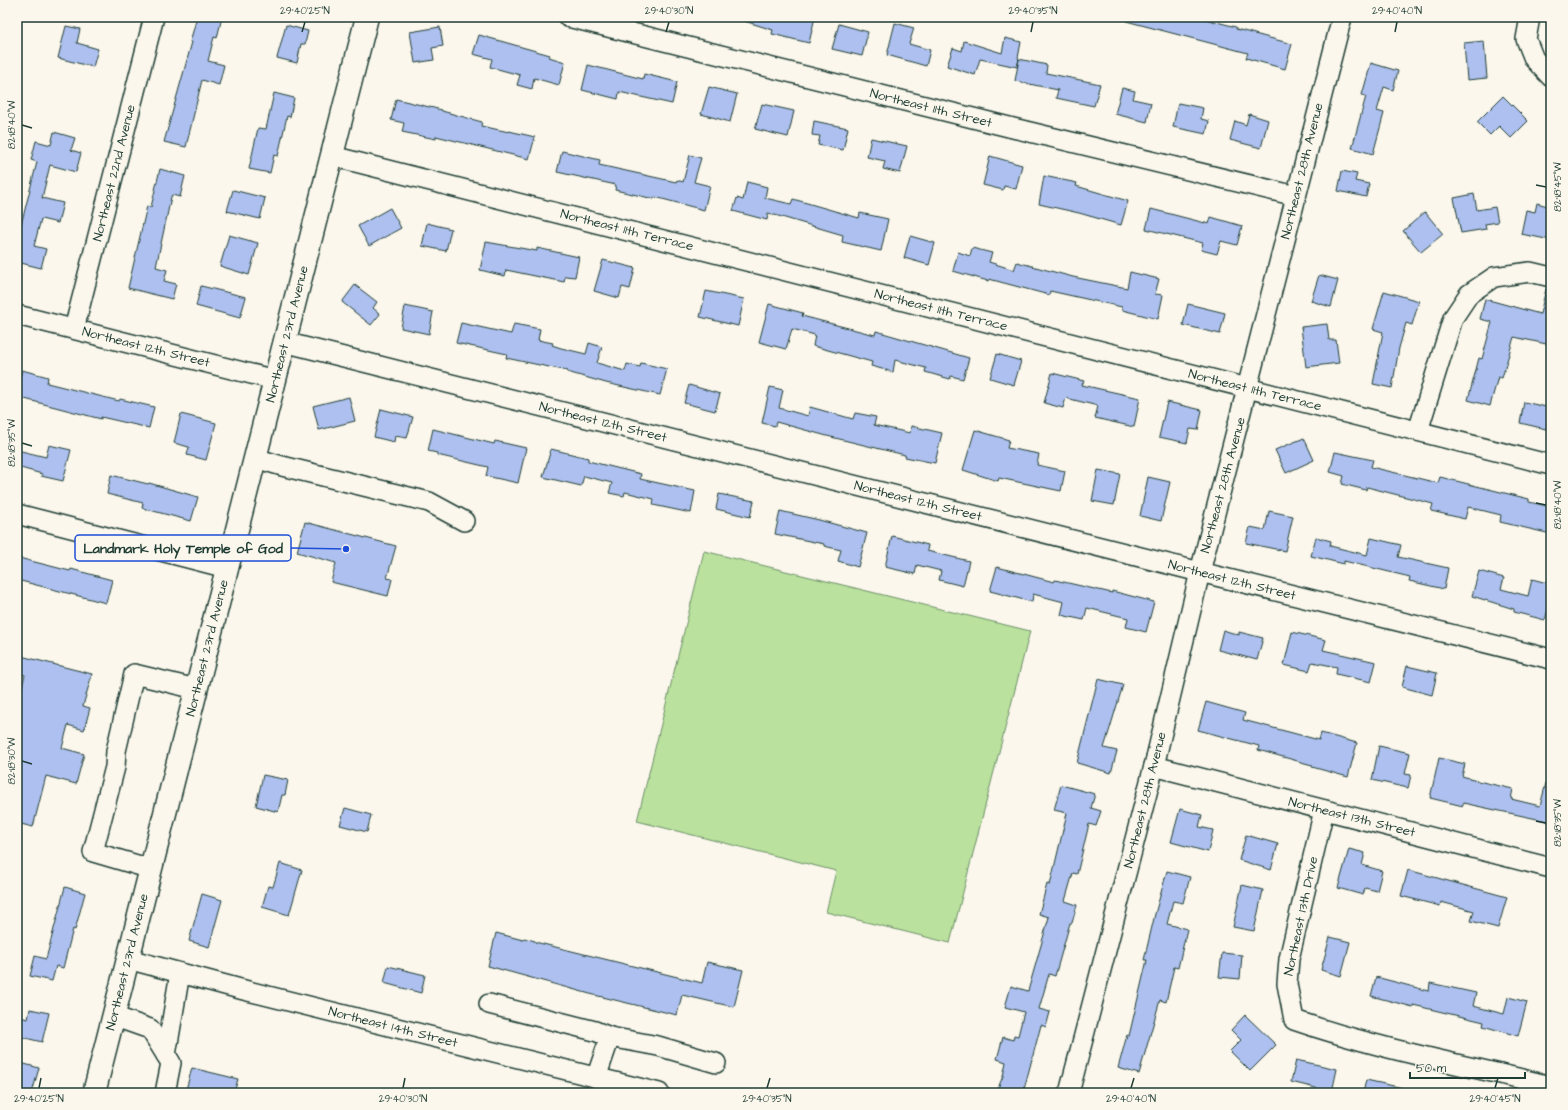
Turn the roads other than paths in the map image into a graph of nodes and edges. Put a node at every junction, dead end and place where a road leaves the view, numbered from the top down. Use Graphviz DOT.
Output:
graph roads {
  1 [pos="154,17"];
  2 [pos="368,17"];
  3 [pos="568,17"];
  4 [pos="1342,17"];
  5 [pos="1530,17"];
  6 [pos="1551,77"];
  7 [pos="332,156"];
  8 [pos="1296,196"];
  9 [pos="1551,277"];
  10 [pos="17,315"];
  11 [pos="74,329"];
  12 [pos="284,342"];
  13 [pos="275,380"];
  14 [pos="1248,388"];
  15 [pos="1418,431"];
  16 [pos="255,458"];
  17 [pos="1551,465"];
  18 [pos="17,514"];
  19 [pos="464,521"];
  20 [pos="227,568"];
  21 [pos="1200,572"];
  22 [pos="1551,659"];
  23 [pos="196,689"];
  24 [pos="1154,766"];
  25 [pos="1324,810"];
  26 [pos="1551,868"];
  27 [pos="151,869"];
  28 [pos="128,959"];
  29 [pos="180,973"];
  30 [pos="489,1004"];
  31 [pos="113,1016"];
  32 [pos="610,1037"];
  33 [pos="166,1055"];
  34 [pos="716,1062"];
  35 [pos="596,1078"];
  36 [pos="1551,1086"];
  37 [pos="94,1093"];
  38 [pos="165,1093"];
  39 [pos="659,1093"];
  40 [pos="1069,1093"];
  1 -- 11 [label="street, Northeast 22nd Avenue"];
  2 -- 7 [label="main road, Northeast 23rd Avenue"];
  3 -- 8 [label="street, Northeast 11th Street"];
  4 -- 8 [label="street, Northeast 28th Avenue"];
  5 -- 6 [label="street"];
  7 -- 12 [label="main road, Northeast 23rd Avenue"];
  7 -- 14 [label="street, Northeast 11th Terrace"];
  8 -- 14 [label="street, Northeast 28th Avenue"];
  9 -- 15 [label="street"];
  10 -- 11 [label="street, Northeast 12th Street"];
  11 -- 13 [label="street, Northeast 12th Street"];
  12 -- 13 [label="main road, Northeast 23rd Avenue"];
  12 -- 21 [label="street, Northeast 12th Street"];
  13 -- 16 [label="main road, Northeast 23rd Avenue"];
  14 -- 15 [label="street, Northeast 11th Terrace"];
  14 -- 21 [label="street, Northeast 28th Avenue"];
  15 -- 17 [label="street, Northeast 11th Terrace"];
  16 -- 19 [label="street"];
  16 -- 20 [label="main road, Northeast 23rd Avenue"];
  18 -- 20 [label="street"];
  20 -- 23 [label="main road, Northeast 23rd Avenue"];
  21 -- 22 [label="street, Northeast 12th Street"];
  21 -- 24 [label="street, Northeast 28th Avenue"];
  23 -- 27 [label="main road, Northeast 23rd Avenue"];
  23 -- 27 [label="street"];
  24 -- 25 [label="street, Northeast 13th Street"];
  24 -- 40 [label="street, Northeast 28th Avenue"];
  25 -- 26 [label="street, Northeast 13th Street"];
  25 -- 36 [label="street, Northeast 13th Drive"];
  27 -- 28 [label="main road, Northeast 23rd Avenue"];
  28 -- 29 [label="street, Northeast 14th Street"];
  28 -- 31 [label="main road, Northeast 23rd Avenue"];
  29 -- 33 [label="street"];
  29 -- 35 [label="street, Northeast 14th Street"];
  30 -- 32 [label="street"];
  31 -- 33 [label="street"];
  31 -- 37 [label="main road, Northeast 23rd Avenue"];
  32 -- 34 [label="street"];
  32 -- 35 [label="street"];
  33 -- 38 [label="street"];
  35 -- 39 [label="street, Northeast 14th Street"];
}
